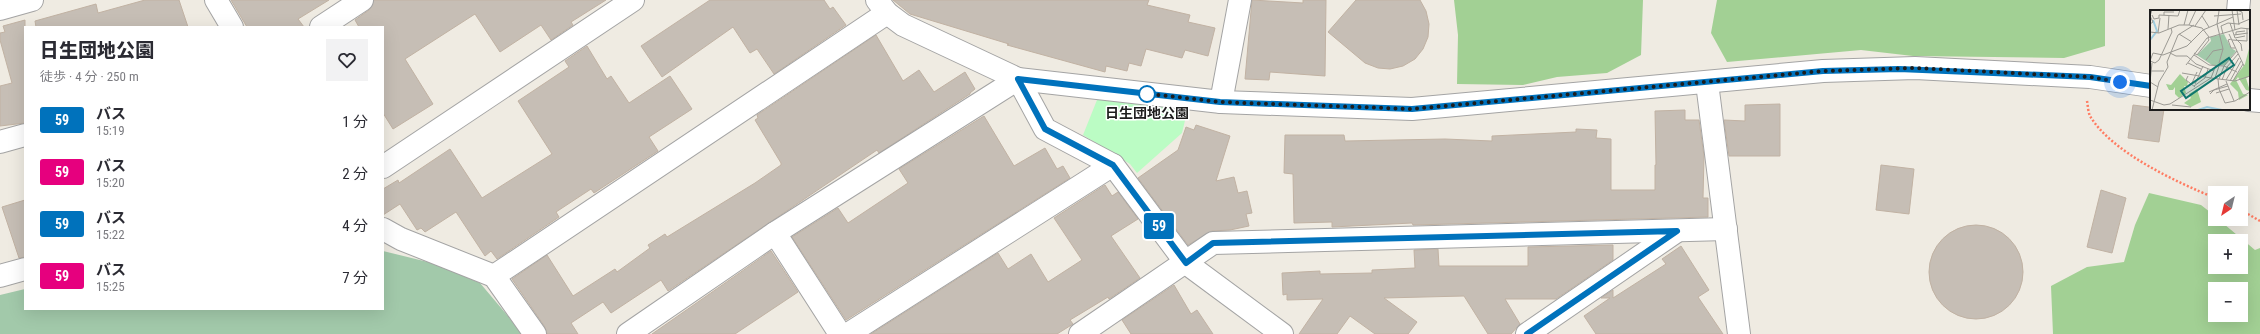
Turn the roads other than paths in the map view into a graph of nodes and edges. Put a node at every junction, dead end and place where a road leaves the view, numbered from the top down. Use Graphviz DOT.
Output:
graph roads {
  1 [pos="32,0"];
  2 [pos="216,0"];
  3 [pos="362,0"];
  4 [pos="633,0"];
  5 [pos="1240,0"];
  6 [pos="2239,0"];
  7 [pos="882,6"];
  8 [pos="0,9"];
  9 [pos="2238,10"];
  10 [pos="231,26"];
  11 [pos="323,26"];
  12 [pos="1018,79"];
  13 [pos="1707,84"];
  14 [pos="2150,86"];
  15 [pos="2250,100"];
  16 [pos="2260,101"];
  17 [pos="1220,102"];
  18 [pos="24,135"];
  19 [pos="0,142"];
  20 [pos="1113,165"];
  21 [pos="384,166"];
  22 [pos="1726,229"];
  23 [pos="384,230"];
  24 [pos="1677,231"];
  25 [pos="775,233"];
  26 [pos="1186,263"];
  27 [pos="24,269"];
  28 [pos="0,276"];
  29 [pos="494,276"];
  30 [pos="535,334"];
  31 [pos="628,334"];
  32 [pos="840,334"];
  33 [pos="848,334"];
  34 [pos="1080,334"];
  35 [pos="1282,334"];
  36 [pos="1527,334"];
  37 [pos="1739,334"];
  1 -- 8 [label="street"];
  2 -- 10 [label="street"];
  3 -- 11 [label="street"];
  4 -- 21 [label="street"];
  5 -- 17 [label="street"];
  6 -- 9 [label="street"];
  7 -- 12 [label="street"];
  7 -- 29 [label="street"];
  12 -- 17 [label="street"];
  12 -- 20 [label="street"];
  12 -- 25 [label="street"];
  13 -- 14 [label="street"];
  13 -- 17 [label="street"];
  13 -- 22 [label="street"];
  15 -- 16 [label="street"];
  18 -- 19 [label="street"];
  20 -- 26 [label="street"];
  20 -- 33 [label="street"];
  22 -- 24 [label="street"];
  22 -- 37 [label="street"];
  23 -- 29 [label="street"];
  24 -- 26 [label="street"];
  24 -- 36 [label="street"];
  25 -- 31 [label="street"];
  25 -- 32 [label="street"];
  26 -- 34 [label="street"];
  26 -- 35 [label="street"];
  27 -- 28 [label="street"];
  29 -- 30 [label="street"];
}
